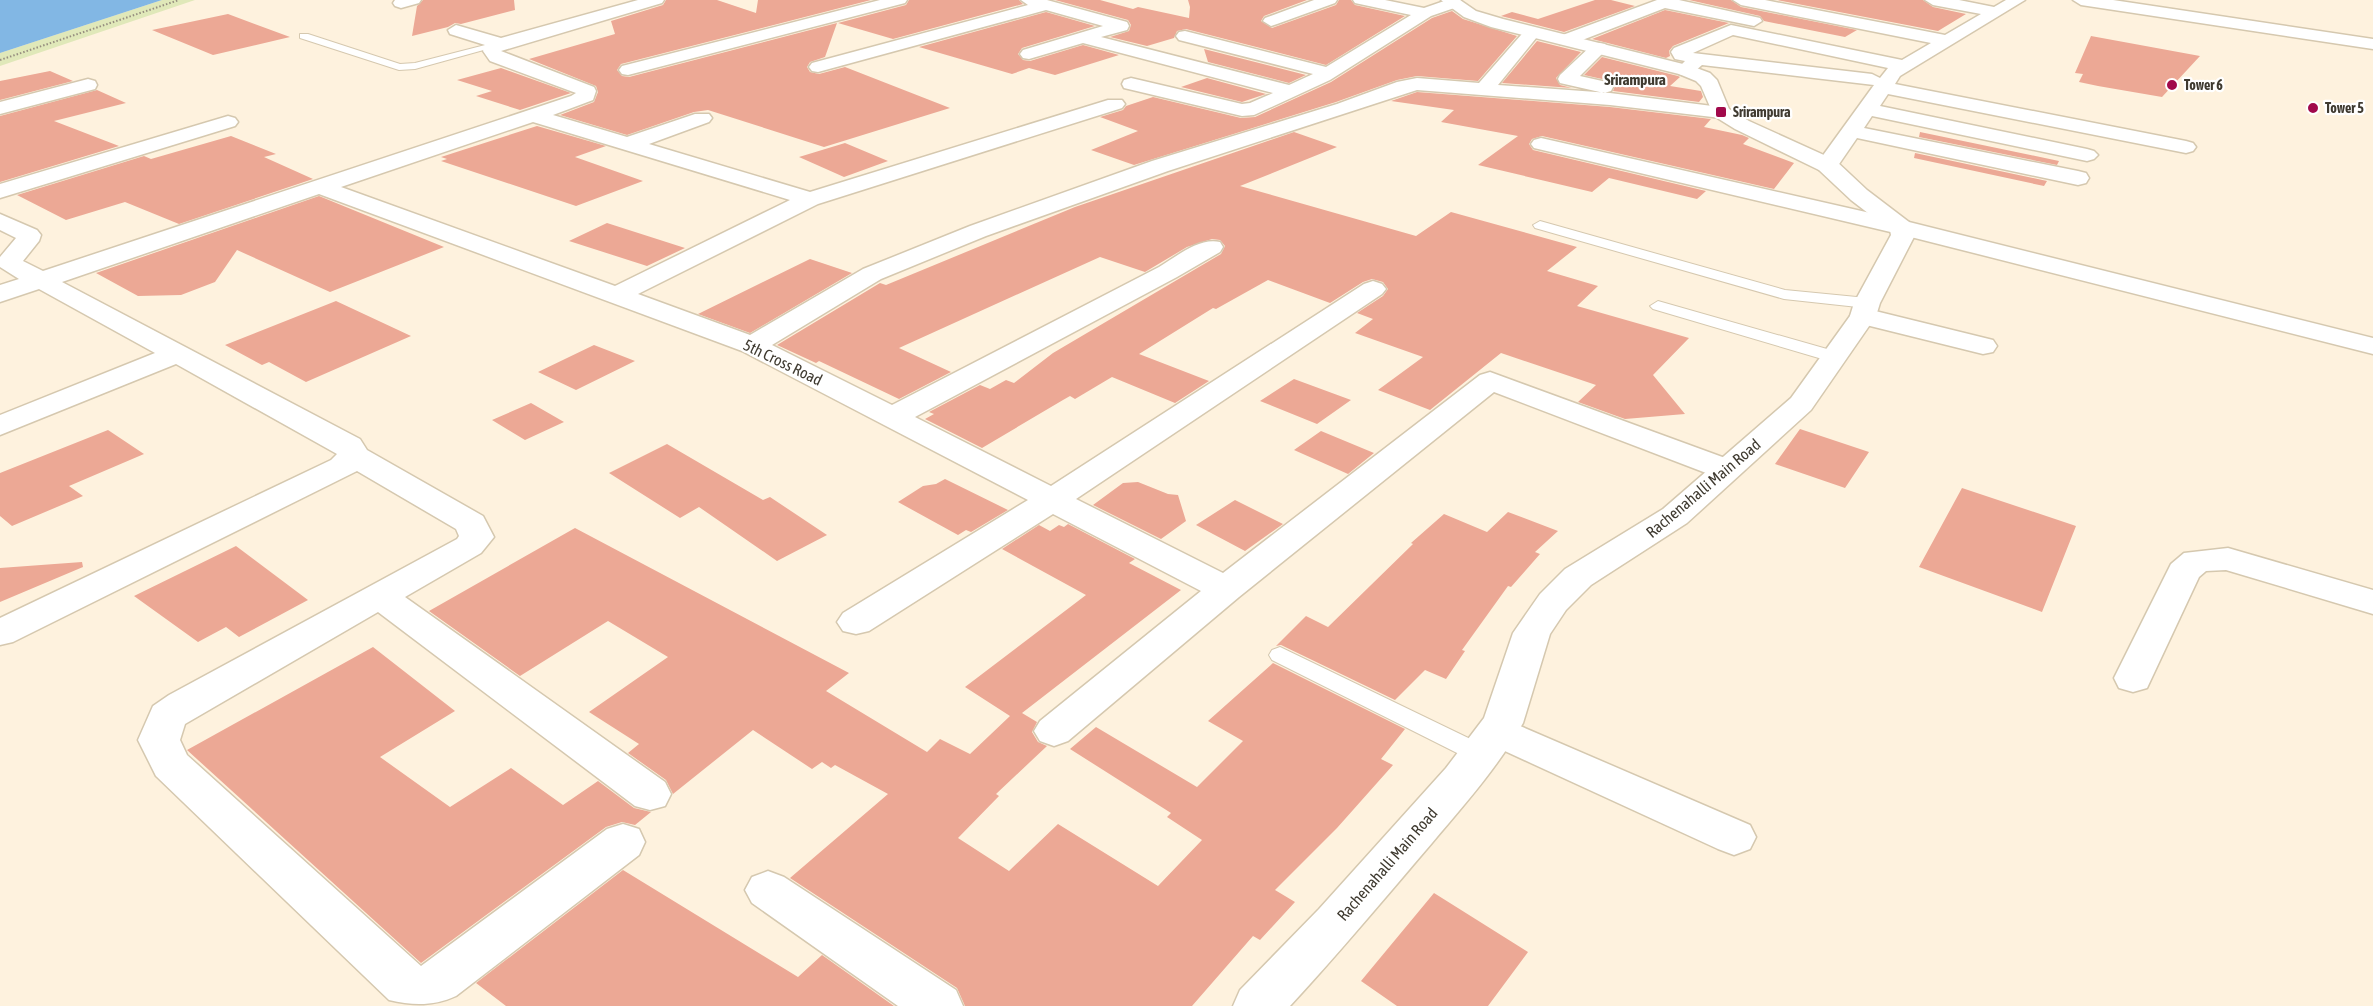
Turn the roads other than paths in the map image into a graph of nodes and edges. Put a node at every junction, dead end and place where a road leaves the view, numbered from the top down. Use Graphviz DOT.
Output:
graph roads {
  1 [pos="899,0"];
  2 [pos="1329,0"];
  3 [pos="1361,0"];
  4 [pos="1741,0"];
  5 [pos="1933,0"];
  6 [pos="2081,0"];
  7 [pos="1668,1"];
  8 [pos="638,2"];
  9 [pos="1037,2"];
  10 [pos="1451,2"];
  11 [pos="2004,4"];
  12 [pos="2241,7"];
  13 [pos="1425,13"];
  14 [pos="1271,21"];
  15 [pos="1953,21"];
  16 [pos="2225,22"];
  17 [pos="1975,25"];
  18 [pos="456,30"];
  19 [pos="1533,32"];
  20 [pos="304,36"];
  21 [pos="1185,36"];
  22 [pos="1083,38"];
  23 [pos="1566,40"];
  24 [pos="1948,41"];
  25 [pos="2373,44"];
  26 [pos="497,45"];
  27 [pos="1599,48"];
  28 [pos="1029,54"];
  29 [pos="1692,64"];
  30 [pos="818,67"];
  31 [pos="628,70"];
  32 [pos="1329,73"];
  33 [pos="1902,73"];
  34 [pos="1131,84"];
  35 [pos="88,85"];
  36 [pos="1484,89"];
  37 [pos="1288,92"];
  38 [pos="1615,100"];
  39 [pos="1115,104"];
  40 [pos="0,108"];
  41 [pos="1868,109"];
  42 [pos="1720,112"];
  43 [pos="532,116"];
  44 [pos="702,118"];
  45 [pos="228,122"];
  46 [pos="1851,131"];
  47 [pos="628,144"];
  48 [pos="1541,144"];
  49 [pos="2187,147"];
  50 [pos="2086,155"];
  51 [pos="1827,165"];
  52 [pos="2078,178"];
  53 [pos="318,186"];
  54 [pos="0,191"];
  55 [pos="810,199"];
  56 [pos="0,221"];
  57 [pos="1540,225"];
  58 [pos="1901,227"];
  59 [pos="1211,247"];
  60 [pos="40,280"];
  61 [pos="1373,288"];
  62 [pos="0,294"];
  63 [pos="617,295"];
  64 [pos="1658,306"];
  65 [pos="1865,310"];
  66 [pos="752,345"];
  67 [pos="1983,346"];
  68 [pos="2373,346"];
  69 [pos="179,354"];
  70 [pos="1835,357"];
  71 [pos="892,417"];
  72 [pos="0,426"];
  73 [pos="354,456"];
  74 [pos="1725,469"];
  75 [pos="1052,500"];
  76 [pos="1226,589"];
  77 [pos="380,596"];
  78 [pos="2373,602"];
  79 [pos="856,622"];
  80 [pos="0,633"];
  81 [pos="1280,655"];
  82 [pos="2133,678"];
  83 [pos="1054,731"];
  84 [pos="1488,743"];
  85 [pos="650,794"];
  86 [pos="1734,837"];
  87 [pos="623,842"];
  88 [pos="768,891"];
  89 [pos="938,1006"];
  90 [pos="1258,1006"];
  1 -- 31 [label="street"];
  2 -- 14 [label="street"];
  3 -- 13 [label="street"];
  4 -- 24 [label="street"];
  5 -- 11 [label="street"];
  6 -- 16 [label="street"];
  7 -- 23 [label="street"];
  7 -- 33 [label="street"];
  8 -- 26 [label="street"];
  9 -- 22 [label="street"];
  9 -- 30 [label="street"];
  10 -- 13 [label="street"];
  10 -- 19 [label="street"];
  11 -- 17 [label="street"];
  12 -- 16 [label="street"];
  13 -- 32 [label="street"];
  15 -- 17 [label="street"];
  16 -- 25 [label="street"];
  17 -- 24 [label="street"];
  18 -- 26 [label="street"];
  19 -- 23 [label="street"];
  19 -- 36 [label="street"];
  20 -- 26 [label="lane"];
  21 -- 32 [label="street"];
  22 -- 28 [label="street"];
  22 -- 37 [label="street"];
  23 -- 27 [label="street"];
  24 -- 33 [label="street"];
  26 -- 43 [label="street"];
  27 -- 29 [label="street"];
  27 -- 38 [label="street"];
  29 -- 33 [label="street"];
  29 -- 33 [label="street"];
  29 -- 42 [label="street"];
  32 -- 37 [label="street"];
  33 -- 41 [label="street"];
  33 -- 49 [label="street"];
  34 -- 37 [label="street"];
  35 -- 40 [label="street"];
  36 -- 38 [label="street"];
  36 -- 66 [label="street"];
  38 -- 42 [label="street"];
  39 -- 55 [label="street"];
  41 -- 46 [label="street"];
  41 -- 50 [label="street"];
  42 -- 51 [label="street"];
  43 -- 47 [label="street"];
  43 -- 53 [label="street"];
  44 -- 47 [label="street"];
  45 -- 54 [label="street"];
  46 -- 51 [label="street"];
  46 -- 52 [label="street"];
  47 -- 55 [label="street"];
  48 -- 58 [label="street"];
  51 -- 58 [label="street"];
  53 -- 60 [label="street"];
  53 -- 63 [label="street, 5th Cross Road"];
  55 -- 63 [label="street"];
  56 -- 60 [label="street"];
  57 -- 65 [label="lane"];
  58 -- 65 [label="street, Rachenahalli Main Road"];
  58 -- 68 [label="street"];
  59 -- 71 [label="street"];
  60 -- 62 [label="street"];
  60 -- 69 [label="street"];
  61 -- 75 [label="street"];
  63 -- 66 [label="street, 5th Cross Road"];
  64 -- 70 [label="lane"];
  65 -- 67 [label="street"];
  65 -- 70 [label="street, Rachenahalli Main Road"];
  66 -- 71 [label="street, 5th Cross Road"];
  69 -- 72 [label="street"];
  69 -- 73 [label="street"];
  70 -- 74 [label="street, Rachenahalli Main Road"];
  71 -- 75 [label="street, 5th Cross Road"];
  73 -- 77 [label="street"];
  73 -- 80 [label="street"];
  74 -- 76 [label="street"];
  74 -- 84 [label="street, Rachenahalli Main Road"];
  75 -- 76 [label="street, 5th Cross Road"];
  75 -- 79 [label="street"];
  76 -- 83 [label="street"];
  77 -- 85 [label="street"];
  77 -- 87 [label="street"];
  78 -- 82 [label="street"];
  81 -- 84 [label="lane"];
  84 -- 86 [label="street"];
  84 -- 90 [label="street, Rachenahalli Main Road"];
  88 -- 89 [label="street"];
}
